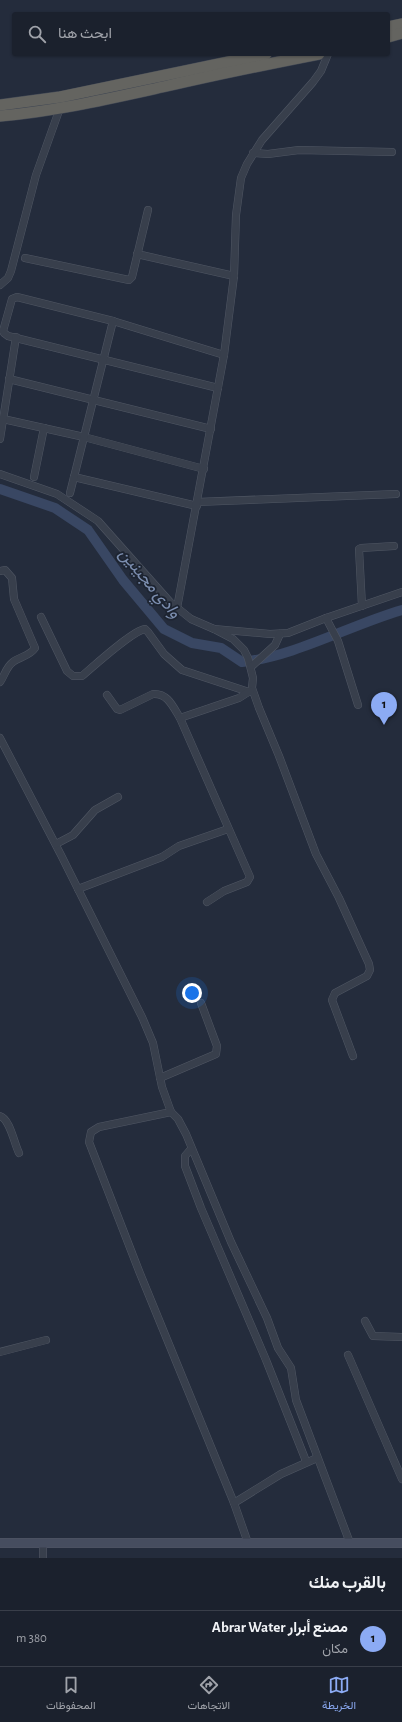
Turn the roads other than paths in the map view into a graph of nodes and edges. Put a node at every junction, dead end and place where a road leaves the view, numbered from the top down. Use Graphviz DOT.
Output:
graph roads {
  1 [pos="402,24"];
  2 [pos="390,27"];
  3 [pos="402,33"];
  4 [pos="390,36"];
  5 [pos="256,56"];
  6 [pos="308,56"];
  7 [pos="327,56"];
  8 [pos="91,90"];
  9 [pos="94,102"];
  10 [pos="0,105"];
  11 [pos="60,108"];
  12 [pos="0,116"];
  13 [pos="392,152"];
  14 [pos="253,153"];
  15 [pos="148,210"];
  16 [pos="137,254"];
  17 [pos="25,258"];
  18 [pos="234,276"];
  19 [pos="0,285"];
  20 [pos="113,320"];
  21 [pos="16,337"];
  22 [pos="224,355"];
  23 [pos="103,360"];
  24 [pos="9,380"];
  25 [pos="218,388"];
  26 [pos="94,400"];
  27 [pos="3,419"];
  28 [pos="44,428"];
  29 [pos="211,429"];
  30 [pos="84,437"];
  31 [pos="0,439"];
  32 [pos="204,469"];
  33 [pos="0,474"];
  34 [pos="34,477"];
  35 [pos="74,477"];
  36 [pos="70,493"];
  37 [pos="396,494"];
  38 [pos="197,504"];
  39 [pos="394,546"];
  40 [pos="0,571"];
  41 [pos="402,592"];
  42 [pos="362,606"];
  43 [pos="177,608"];
  44 [pos="41,617"];
  45 [pos="326,618"];
  46 [pos="214,629"];
  47 [pos="280,634"];
  48 [pos="252,666"];
  49 [pos="0,682"];
  50 [pos="251,690"];
  51 [pos="107,695"];
  52 [pos="358,705"];
  53 [pos="180,718"];
  54 [pos="0,738"];
  55 [pos="118,797"];
  56 [pos="228,829"];
  57 [pos="56,844"];
  58 [pos="78,889"];
  59 [pos="207,902"];
  60 [pos="201,1003"];
  61 [pos="353,1056"];
  62 [pos="160,1078"];
  63 [pos="171,1112"];
  64 [pos="0,1116"];
  65 [pos="192,1149"];
  66 [pos="19,1154"];
  67 [pos="365,1321"];
  68 [pos="402,1337"];
  69 [pos="46,1340"];
  70 [pos="0,1352"];
  71 [pos="348,1355"];
  72 [pos="318,1458"];
  73 [pos="306,1462"];
  74 [pos="402,1479"];
  75 [pos="234,1503"];
  76 [pos="0,1543"];
  77 [pos="248,1543"];
  78 [pos="350,1543"];
  79 [pos="402,1543"];
  80 [pos="43,1544"];
  81 [pos="43,1558"];
  1 -- 2 [label="highway"];
  3 -- 4 [label="highway"];
  5 -- 8 [label="highway"];
  6 -- 9 [label="highway"];
  7 -- 14 [label="street"];
  8 -- 9 [label="highway"];
  8 -- 10 [label="highway"];
  9 -- 11 [label="highway"];
  11 -- 12 [label="highway"];
  11 -- 19 [label="street"];
  13 -- 14 [label="street"];
  14 -- 18 [label="street"];
  15 -- 16 [label="street"];
  16 -- 17 [label="street"];
  16 -- 18 [label="street"];
  18 -- 22 [label="street"];
  20 -- 21 [label="street"];
  20 -- 22 [label="street"];
  20 -- 23 [label="street"];
  21 -- 23 [label="street"];
  21 -- 24 [label="street"];
  22 -- 25 [label="street"];
  23 -- 25 [label="street"];
  23 -- 26 [label="street"];
  24 -- 26 [label="street"];
  24 -- 27 [label="street"];
  25 -- 29 [label="street"];
  26 -- 29 [label="street"];
  26 -- 30 [label="street"];
  27 -- 28 [label="street"];
  27 -- 31 [label="street"];
  28 -- 30 [label="street"];
  28 -- 34 [label="street"];
  29 -- 32 [label="street"];
  30 -- 32 [label="street"];
  30 -- 35 [label="street"];
  32 -- 38 [label="street"];
  33 -- 43 [label="street"];
  35 -- 36 [label="street"];
  35 -- 38 [label="street"];
  37 -- 38 [label="street"];
  38 -- 43 [label="street"];
  39 -- 42 [label="street"];
  40 -- 49 [label="street"];
  41 -- 42 [label="street"];
  42 -- 45 [label="street"];
  43 -- 46 [label="street"];
  44 -- 50 [label="street"];
  45 -- 47 [label="street"];
  45 -- 52 [label="street"];
  46 -- 47 [label="street"];
  46 -- 48 [label="street"];
  47 -- 48 [label="street"];
  48 -- 50 [label="street"];
  50 -- 53 [label="street"];
  50 -- 61 [label="street"];
  51 -- 53 [label="street"];
  53 -- 56 [label="street"];
  54 -- 57 [label="street"];
  55 -- 57 [label="street"];
  56 -- 58 [label="street"];
  56 -- 59 [label="street"];
  57 -- 58 [label="street"];
  58 -- 62 [label="street"];
  60 -- 62 [label="street"];
  62 -- 63 [label="street"];
  63 -- 65 [label="street"];
  63 -- 75 [label="street"];
  64 -- 66 [label="street"];
  65 -- 72 [label="street"];
  65 -- 73 [label="street"];
  67 -- 68 [label="street"];
  69 -- 70 [label="street"];
  71 -- 74 [label="street"];
  72 -- 73 [label="street"];
  72 -- 78 [label="street"];
  73 -- 75 [label="street"];
  75 -- 77 [label="street"];
  76 -- 80 [label="main road"];
  77 -- 78 [label="main road"];
  77 -- 80 [label="main road"];
  78 -- 79 [label="main road"];
  80 -- 81 [label="street"];
}
